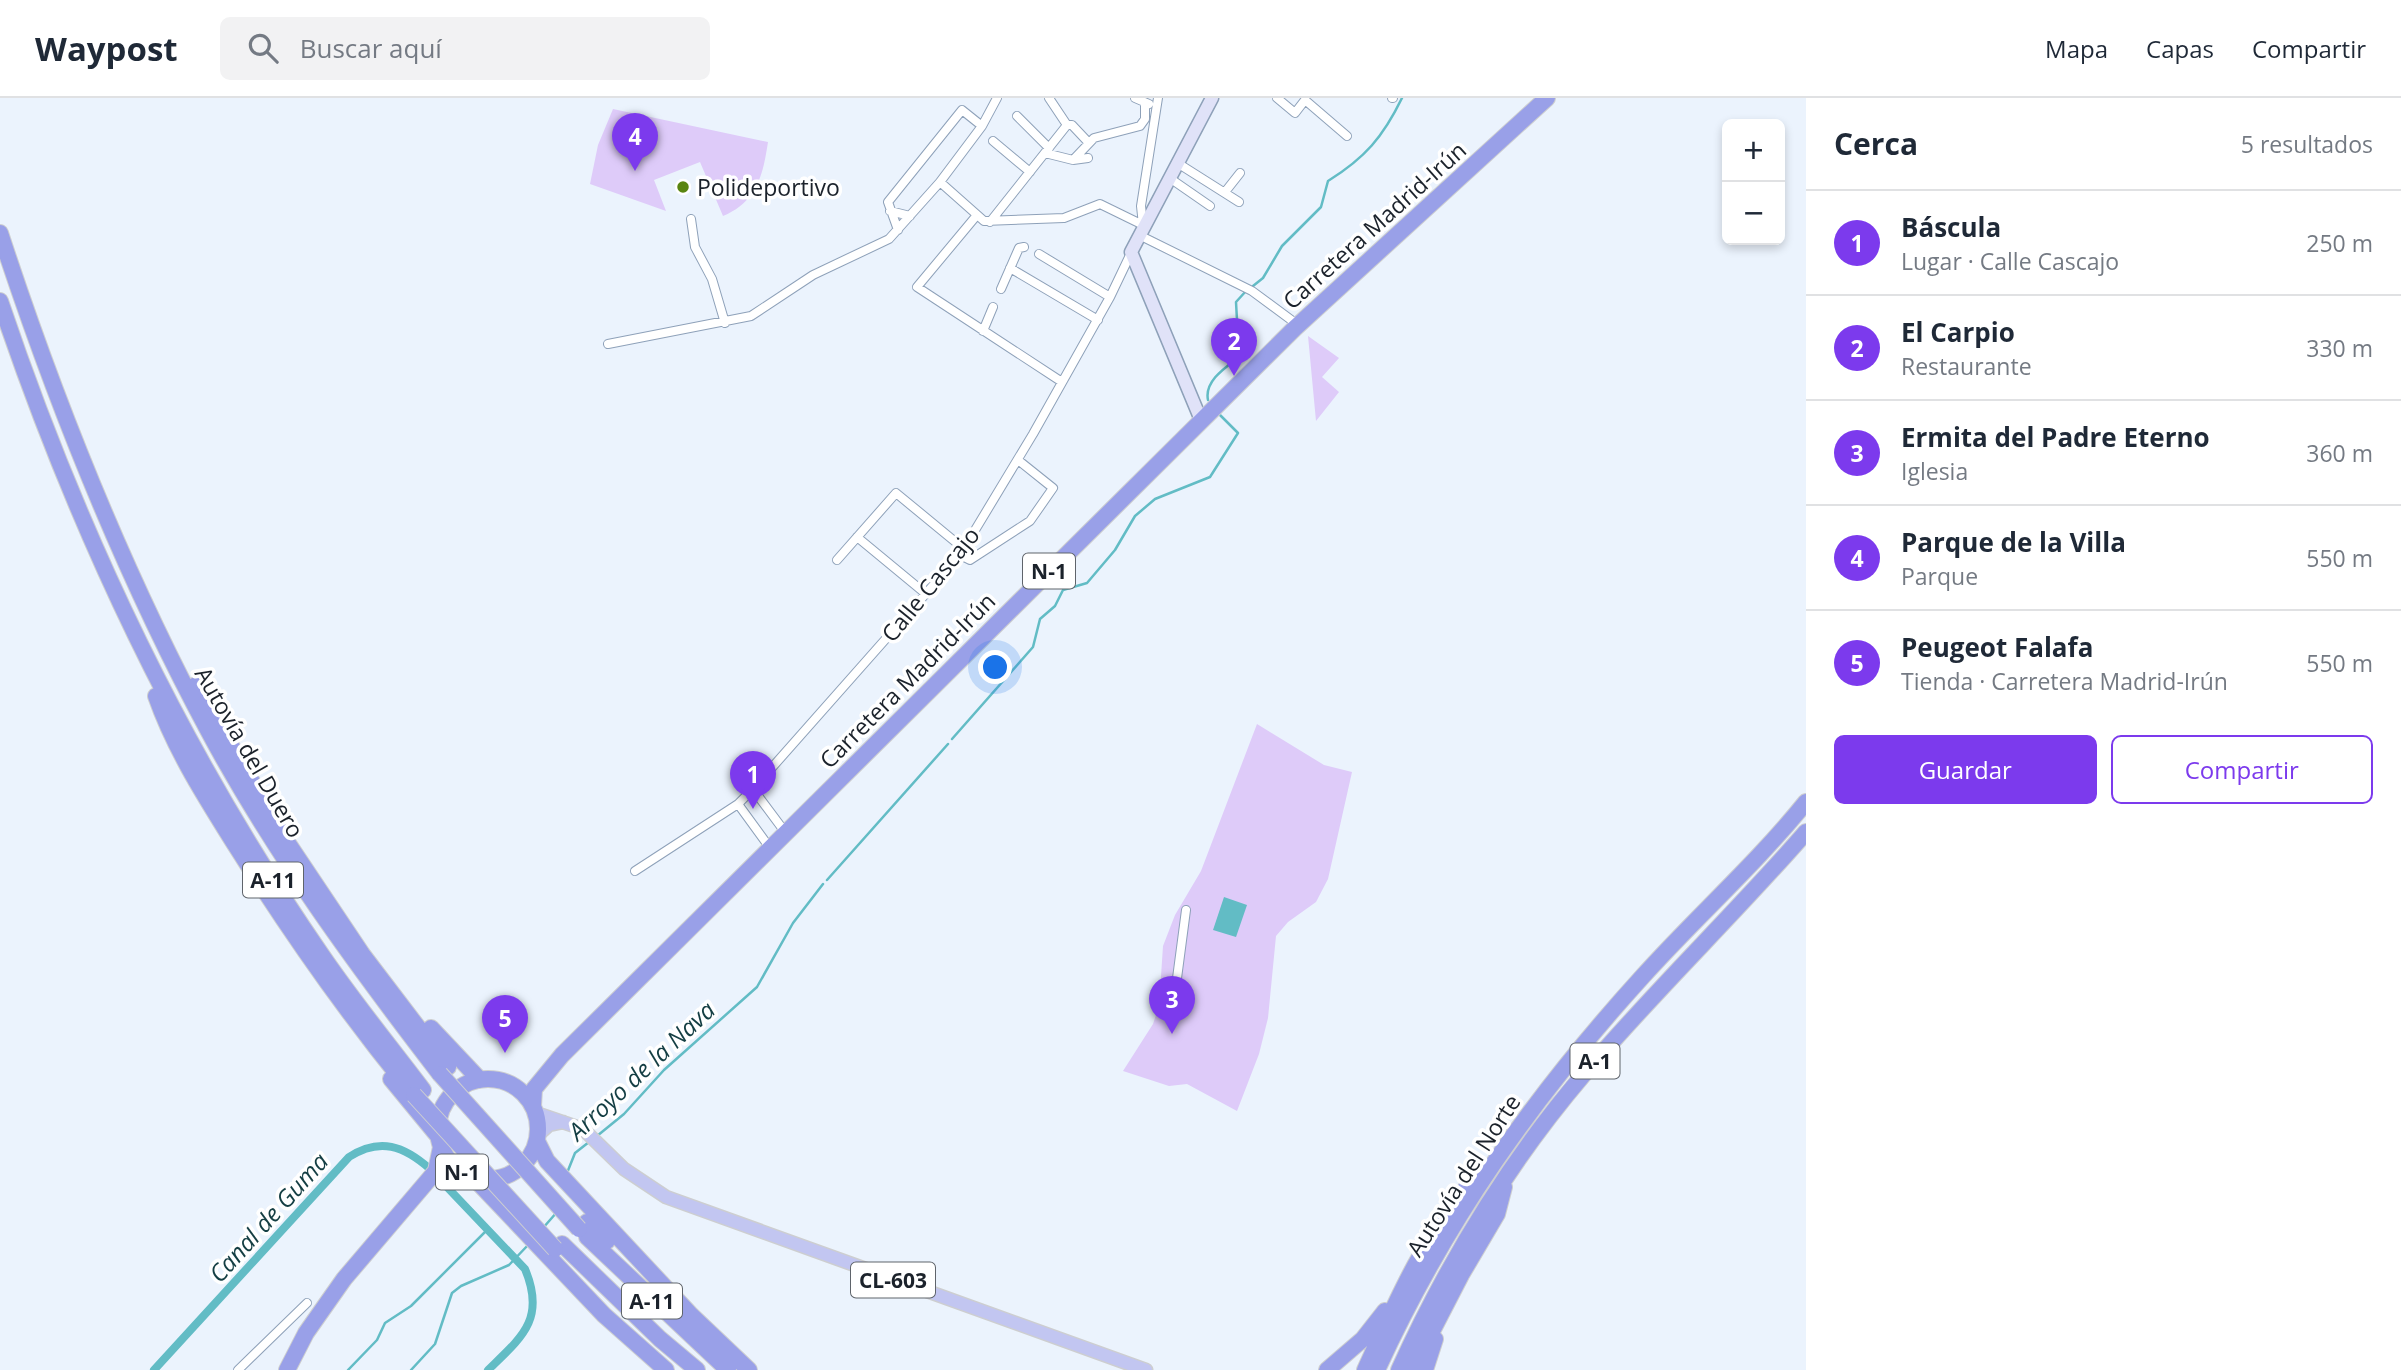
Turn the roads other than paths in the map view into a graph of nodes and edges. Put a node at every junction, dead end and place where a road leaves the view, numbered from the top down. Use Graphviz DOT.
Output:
graph roads {
  1 [pos="997,98"];
  2 [pos="1049,98"];
  3 [pos="1135,98"];
  4 [pos="1212,98"];
  5 [pos="1277,98"];
  6 [pos="1547,98"];
  7 [pos="1157,101"];
  8 [pos="1145,103"];
  9 [pos="1017,116"];
  10 [pos="1067,125"];
  11 [pos="982,127"];
  12 [pos="1347,136"];
  13 [pos="993,141"];
  14 [pos="1088,142"];
  15 [pos="1047,150"];
  16 [pos="1088,158"];
  17 [pos="1073,160"];
  18 [pos="1179,164"];
  19 [pos="1030,172"];
  20 [pos="1240,173"];
  21 [pos="1171,179"];
  22 [pos="940,182"];
  23 [pos="1225,192"];
  24 [pos="1239,202"];
  25 [pos="1210,206"];
  26 [pos="890,211"];
  27 [pos="977,215"];
  28 [pos="910,216"];
  29 [pos="691,219"];
  30 [pos="990,222"];
  31 [pos="898,230"];
  32 [pos="1141,230"];
  33 [pos="0,233"];
  34 [pos="1024,247"];
  35 [pos="1131,252"];
  36 [pos="1039,254"];
  37 [pos="1010,268"];
  38 [pos="1001,289"];
  39 [pos="1110,297"];
  40 [pos="0,301"];
  41 [pos="993,307"];
  42 [pos="1098,320"];
  43 [pos="725,323"];
  44 [pos="1298,325"];
  45 [pos="983,331"];
  46 [pos="608,344"];
  47 [pos="1062,382"];
  48 [pos="1201,420"];
  49 [pos="1018,460"];
  50 [pos="857,537"];
  51 [pos="962,552"];
  52 [pos="837,560"];
  53 [pos="926,594"];
  54 [pos="165,643"];
  55 [pos="142,652"];
  56 [pos="753,789"];
  57 [pos="1806,802"];
  58 [pos="738,804"];
  59 [pos="217,816"];
  60 [pos="278,826"];
  61 [pos="785,832"];
  62 [pos="1806,832"];
  63 [pos="770,848"];
  64 [pos="635,871"];
  65 [pos="1185,910"];
  66 [pos="1174,1001"];
  67 [pos="548,1069"];
  68 [pos="444,1071"];
  69 [pos="480,1080"];
  70 [pos="515,1087"];
  71 [pos="419,1092"];
  72 [pos="534,1109"];
  73 [pos="565,1121"];
  74 [pos="538,1138"];
  75 [pos="440,1141"];
  76 [pos="1504,1145"];
  77 [pos="468,1175"];
  78 [pos="1508,1175"];
  79 [pos="401,1213"];
  80 [pos="583,1225"];
  81 [pos="553,1248"];
  82 [pos="1461,1275"];
  83 [pos="1402,1289"];
  84 [pos="307,1303"];
  85 [pos="238,1370"];
  86 [pos="285,1370"];
  87 [pos="666,1370"];
  88 [pos="680,1370"];
  89 [pos="697,1370"];
  90 [pos="728,1370"];
  91 [pos="749,1370"];
  92 [pos="1146,1370"];
  93 [pos="1327,1370"];
  94 [pos="1365,1370"];
  95 [pos="1377,1370"];
  96 [pos="1399,1370"];
  97 [pos="1412,1370"];
  98 [pos="1425,1370"];
  1 -- 11 [label="street"];
  2 -- 10 [label="street"];
  3 -- 8 [label="street"];
  4 -- 18 [label="main road, Calle Cascajo"];
  5 -- 12 [label="street"];
  6 -- 44 [label="highway, Carretera Madrid-Irún / N-1"];
  7 -- 8 [label="street"];
  7 -- 32 [label="street"];
  8 -- 14 [label="street"];
  9 -- 15 [label="street"];
  10 -- 14 [label="street"];
  10 -- 15 [label="street"];
  11 -- 22 [label="street"];
  11 -- 26 [label="street"];
  13 -- 19 [label="street"];
  14 -- 17 [label="street"];
  15 -- 17 [label="street"];
  15 -- 19 [label="street"];
  16 -- 17 [label="street"];
  18 -- 21 [label="main road, Calle Cascajo"];
  18 -- 23 [label="street"];
  19 -- 30 [label="street"];
  20 -- 23 [label="street"];
  21 -- 25 [label="street"];
  21 -- 32 [label="main road, Calle Cascajo"];
  22 -- 27 [label="street"];
  22 -- 28 [label="street"];
  23 -- 24 [label="street"];
  26 -- 28 [label="street"];
  26 -- 31 [label="street"];
  27 -- 30 [label="street"];
  27 -- 45 [label="street"];
  28 -- 31 [label="street"];
  29 -- 43 [label="street"];
  30 -- 32 [label="street"];
  31 -- 43 [label="street"];
  32 -- 35 [label="main road, Calle Cascajo"];
  32 -- 44 [label="street"];
  33 -- 54 [label="highway, Autovía del Duero / A-11"];
  34 -- 37 [label="street"];
  35 -- 39 [label="street, Calle Cascajo"];
  35 -- 48 [label="main road"];
  36 -- 39 [label="street"];
  37 -- 38 [label="street"];
  37 -- 42 [label="street"];
  39 -- 42 [label="street, Calle Cascajo"];
  40 -- 55 [label="highway, Autovía del Duero / A-11"];
  41 -- 45 [label="street"];
  42 -- 47 [label="street, Calle Cascajo"];
  43 -- 46 [label="street"];
  44 -- 48 [label="highway, Carretera Madrid-Irún / N-1"];
  45 -- 47 [label="street"];
  47 -- 49 [label="street, Calle Cascajo"];
  48 -- 61 [label="highway, Carretera Madrid-Irún / N-1"];
  49 -- 51 [label="street, Calle Cascajo"];
  49 -- 51 [label="street"];
  50 -- 51 [label="street"];
  50 -- 52 [label="street"];
  50 -- 53 [label="street"];
  51 -- 53 [label="street, Calle Cascajo"];
  53 -- 56 [label="street, Calle Cascajo"];
  54 -- 60 [label="highway"];
  54 -- 68 [label="highway, Autovía del Duero / A-11"];
  55 -- 59 [label="highway"];
  55 -- 71 [label="highway, Autovía del Duero / A-11"];
  56 -- 58 [label="street, Calle Cascajo"];
  56 -- 61 [label="street"];
  57 -- 76 [label="highway, Autovía del Norte / A-1"];
  58 -- 63 [label="street"];
  58 -- 64 [label="street, Calle Cascajo"];
  59 -- 71 [label="highway"];
  59 -- 75 [label="highway"];
  60 -- 68 [label="highway"];
  60 -- 69 [label="highway"];
  61 -- 63 [label="highway, Carretera Madrid-Irún / N-1"];
  62 -- 78 [label="highway, Autovía del Norte / A-1"];
  63 -- 67 [label="highway, Carretera Madrid-Irún / N-1"];
  65 -- 66 [label="street"];
  67 -- 70 [label="highway, Carretera Madrid-Irún / N-1"];
  67 -- 72 [label="highway, Carretera Madrid-Irún / N-1"];
  68 -- 80 [label="highway, Autovía del Duero / A-11, bridge"];
  69 -- 70 [label="highway"];
  69 -- 75 [label="highway, N-1"];
  70 -- 72 [label="highway"];
  71 -- 81 [label="highway, Autovía del Duero / A-11"];
  72 -- 73 [label="main road, CL-603"];
  72 -- 74 [label="highway, N-1"];
  73 -- 74 [label="main road"];
  73 -- 92 [label="main road, CL-603"];
  74 -- 77 [label="highway, N-1"];
  74 -- 91 [label="highway"];
  75 -- 77 [label="highway, N-1"];
  75 -- 79 [label="highway, N-1"];
  76 -- 83 [label="highway"];
  76 -- 95 [label="highway, Autovía del Norte / A-1"];
  77 -- 79 [label="highway, N-1"];
  77 -- 81 [label="highway"];
  78 -- 82 [label="highway"];
  78 -- 96 [label="highway, Autovía del Norte / A-1"];
  79 -- 86 [label="highway, N-1"];
  80 -- 90 [label="highway, Autovía del Duero / A-11"];
  80 -- 91 [label="highway"];
  81 -- 87 [label="highway"];
  81 -- 88 [label="highway"];
  81 -- 89 [label="highway, Autovía del Duero / A-11"];
  82 -- 97 [label="highway"];
  82 -- 98 [label="highway"];
  83 -- 93 [label="highway"];
  83 -- 94 [label="highway"];
  84 -- 85 [label="street"];
}
